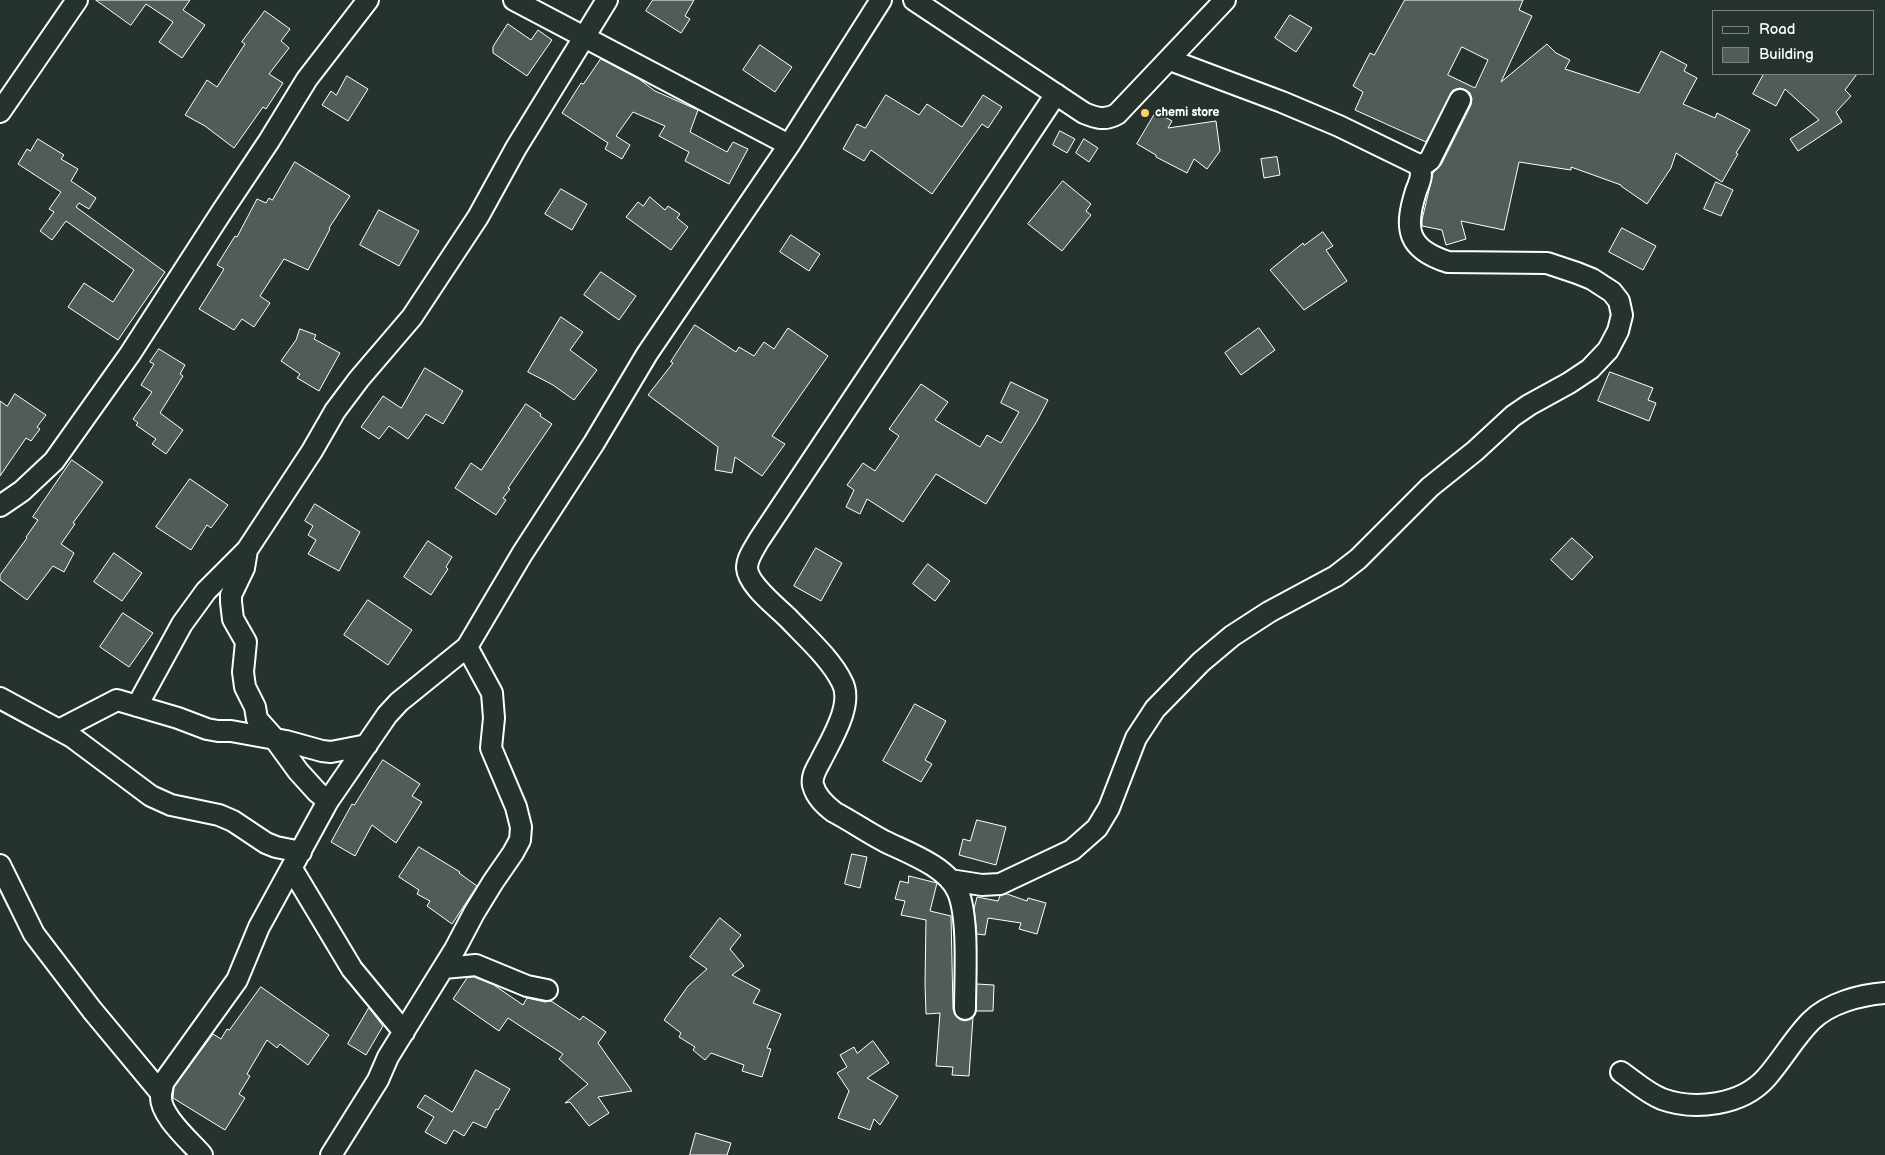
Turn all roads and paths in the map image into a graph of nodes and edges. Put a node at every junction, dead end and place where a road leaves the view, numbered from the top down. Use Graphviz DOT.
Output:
graph roads {
  1 [pos="77,0"];
  2 [pos="368,0"];
  3 [pos="514,0"];
  4 [pos="607,0"];
  5 [pos="881,0"];
  6 [pos="914,0"];
  7 [pos="1225,0"];
  8 [pos="585,38"];
  9 [pos="1170,60"];
  10 [pos="1056,94"];
  11 [pos="1460,100"];
  12 [pos="0,112"];
  13 [pos="788,145"];
  14 [pos="1419,165"];
  15 [pos="0,506"];
  16 [pos="247,550"];
  17 [pos="467,647"];
  18 [pos="0,698"];
  19 [pos="137,706"];
  20 [pos="59,730"];
  21 [pos="274,738"];
  22 [pos="367,744"];
  23 [pos="328,801"];
  24 [pos="297,861"];
  25 [pos="0,865"];
  26 [pos="950,880"];
  27 [pos="444,968"];
  28 [pos="547,990"];
  29 [pos="1885,993"];
  30 [pos="965,1009"];
  31 [pos="404,1032"];
  32 [pos="1621,1072"];
  33 [pos="161,1093"];
  34 [pos="202,1155"];
  35 [pos="331,1155"];
  1 -- 12 [label="street"];
  2 -- 15 [label="street"];
  3 -- 8 [label="street"];
  4 -- 8 [label="street"];
  5 -- 13 [label="street"];
  6 -- 10 [label="street"];
  7 -- 9 [label="street"];
  8 -- 13 [label="street"];
  8 -- 16 [label="street"];
  9 -- 10 [label="street"];
  9 -- 14 [label="street"];
  10 -- 26 [label="street"];
  11 -- 14 [label="street"];
  13 -- 17 [label="street"];
  14 -- 26 [label="street"];
  16 -- 19 [label="street"];
  16 -- 21 [label="street"];
  17 -- 22 [label="street"];
  17 -- 27 [label="street"];
  18 -- 20 [label="street"];
  19 -- 20 [label="street"];
  19 -- 21 [label="street"];
  20 -- 24 [label="street"];
  21 -- 22 [label="street"];
  21 -- 23 [label="street"];
  22 -- 23 [label="street"];
  23 -- 24 [label="street"];
  24 -- 31 [label="street"];
  24 -- 33 [label="street"];
  25 -- 33 [label="street"];
  26 -- 30 [label="street"];
  27 -- 28 [label="street"];
  27 -- 31 [label="street"];
  29 -- 32 [label="street"];
  31 -- 35 [label="street"];
  33 -- 34 [label="street"];
}
